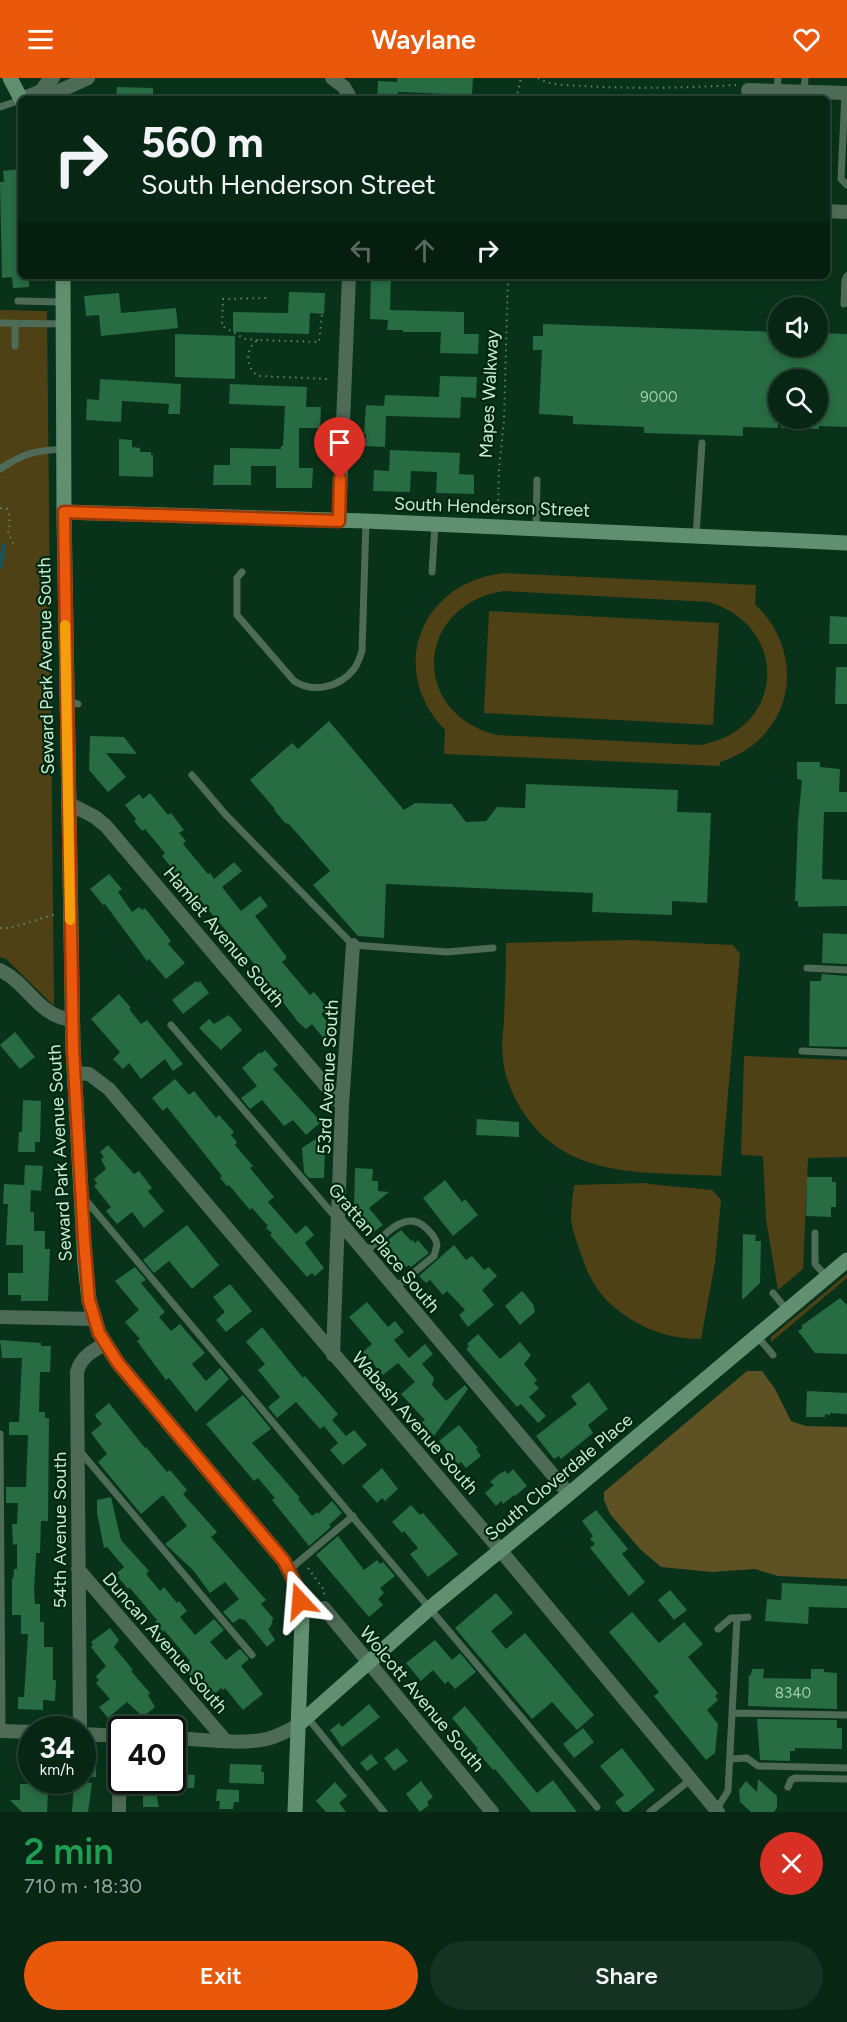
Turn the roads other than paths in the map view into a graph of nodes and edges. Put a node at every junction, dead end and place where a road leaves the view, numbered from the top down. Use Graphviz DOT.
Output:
graph roads {
  1 [pos="10,78"];
  2 [pos="53,78"];
  3 [pos="88,78"];
  4 [pos="332,78"];
  5 [pos="777,84"];
  6 [pos="804,85"];
  7 [pos="748,90"];
  8 [pos="41,91"];
  9 [pos="846,93"];
  10 [pos="19,96"];
  11 [pos="28,96"];
  12 [pos="350,96"];
  13 [pos="18,100"];
  14 [pos="0,107"];
  15 [pos="847,185"];
  16 [pos="830,211"];
  17 [pos="847,212"];
  18 [pos="847,276"];
  19 [pos="63,279"];
  20 [pos="349,279"];
  21 [pos="18,301"];
  22 [pos="63,302"];
  23 [pos="843,304"];
  24 [pos="0,323"];
  25 [pos="15,323"];
  26 [pos="63,324"];
  27 [pos="15,346"];
  28 [pos="702,443"];
  29 [pos="64,449"];
  30 [pos="0,469"];
  31 [pos="537,480"];
  32 [pos="64,512"];
  33 [pos="339,521"];
  34 [pos="366,521"];
  35 [pos="435,524"];
  36 [pos="536,528"];
  37 [pos="696,536"];
  38 [pos="847,543"];
  39 [pos="242,572"];
  40 [pos="432,572"];
  41 [pos="192,775"];
  42 [pos="68,803"];
  43 [pos="353,945"];
  44 [pos="493,948"];
  45 [pos="807,968"];
  46 [pos="0,970"];
  47 [pos="847,970"];
  48 [pos="73,1020"];
  49 [pos="171,1025"];
  50 [pos="802,1051"];
  51 [pos="847,1053"];
  52 [pos="74,1073"];
  53 [pos="342,1105"];
  54 [pos="81,1193"];
  55 [pos="339,1221"];
  56 [pos="815,1233"];
  57 [pos="365,1253"];
  58 [pos="847,1260"];
  59 [pos="827,1277"];
  60 [pos="395,1288"];
  61 [pos="772,1293"];
  62 [pos="787,1310"];
  63 [pos="0,1317"];
  64 [pos="94,1319"];
  65 [pos="757,1336"];
  66 [pos="105,1344"];
  67 [pos="333,1355"];
  68 [pos="773,1355"];
  69 [pos="0,1434"];
  70 [pos="78,1448"];
  71 [pos="569,1494"];
  72 [pos="353,1516"];
  73 [pos="501,1551"];
  74 [pos="78,1569"];
  75 [pos="289,1570"];
  76 [pos="324,1608"];
  77 [pos="430,1608"];
  78 [pos="748,1617"];
  79 [pos="737,1618"];
  80 [pos="718,1629"];
  81 [pos="252,1655"];
  82 [pos="368,1662"];
  83 [pos="732,1713"];
  84 [pos="847,1715"];
  85 [pos="80,1716"];
  86 [pos="302,1721"];
  87 [pos="1,1731"];
  88 [pos="18,1732"];
  89 [pos="186,1739"];
  90 [pos="225,1740"];
  91 [pos="731,1759"];
  92 [pos="847,1768"];
  93 [pos="847,1779"];
  94 [pos="690,1780"];
  95 [pos="788,1787"];
  96 [pos="119,1794"];
  97 [pos="597,1807"];
  98 [pos="717,1811"];
  99 [pos="119,1812"];
  100 [pos="295,1812"];
  101 [pos="384,1812"];
  102 [pos="492,1812"];
  103 [pos="650,1812"];
  1 -- 10 [label="street"];
  2 -- 8 [label="street"];
  3 -- 8 [label="street"];
  4 -- 12 [label="street"];
  5 -- 6 [label="street"];
  5 -- 7 [label="street"];
  6 -- 9 [label="street"];
  8 -- 11 [label="street"];
  9 -- 15 [label="lane"];
  13 -- 14 [label="lane"];
  16 -- 17 [label="street"];
  18 -- 23 [label="lane"];
  19 -- 22 [label="street, Seward Park Avenue South"];
  20 -- 33 [label="street"];
  21 -- 22 [label="lane"];
  22 -- 26 [label="street, Seward Park Avenue South"];
  24 -- 25 [label="lane"];
  25 -- 26 [label="lane"];
  25 -- 27 [label="lane"];
  26 -- 29 [label="street, Seward Park Avenue South"];
  28 -- 37 [label="lane"];
  29 -- 30 [label="lane"];
  29 -- 32 [label="street, Seward Park Avenue South"];
  31 -- 36 [label="lane"];
  32 -- 33 [label="street, South Henderson Street"];
  32 -- 42 [label="street, Seward Park Avenue South"];
  33 -- 34 [label="street, South Henderson Street"];
  34 -- 35 [label="street, South Henderson Street"];
  34 -- 39 [label="lane"];
  35 -- 36 [label="street, South Henderson Street"];
  35 -- 40 [label="lane"];
  36 -- 37 [label="street, South Henderson Street"];
  37 -- 38 [label="street, South Henderson Street"];
  41 -- 43 [label="lane"];
  42 -- 48 [label="street, Seward Park Avenue South"];
  42 -- 53 [label="street, Hamlet Avenue South"];
  43 -- 44 [label="lane"];
  43 -- 53 [label="street, 53rd Avenue South"];
  45 -- 47 [label="lane"];
  46 -- 48 [label="street"];
  48 -- 52 [label="street, Seward Park Avenue South"];
  49 -- 55 [label="lane, Grattan Place South"];
  50 -- 51 [label="lane"];
  52 -- 54 [label="street, Seward Park Avenue South"];
  52 -- 67 [label="street, Wabash Avenue South"];
  53 -- 55 [label="street, 53rd Avenue South"];
  54 -- 64 [label="street, Seward Park Avenue South"];
  54 -- 72 [label="lane"];
  55 -- 57 [label="street, Grattan Place South"];
  55 -- 67 [label="street, 53rd Avenue South"];
  56 -- 59 [label="lane"];
  57 -- 60 [label="street, Grattan Place South"];
  57 -- 60 [label="lane"];
  58 -- 59 [label="street, South Cloverdale Place"];
  59 -- 62 [label="street, South Cloverdale Place"];
  60 -- 71 [label="street, Grattan Place South"];
  61 -- 62 [label="lane"];
  62 -- 65 [label="street, South Cloverdale Place"];
  63 -- 64 [label="street"];
  64 -- 66 [label="street, Seward Park Avenue South"];
  65 -- 68 [label="lane"];
  65 -- 71 [label="street, South Cloverdale Place"];
  66 -- 70 [label="street, 54th Avenue South"];
  66 -- 75 [label="street, Seward Park Avenue South"];
  67 -- 73 [label="street, Wabash Avenue South"];
  69 -- 87 [label="lane"];
  70 -- 74 [label="street, 54th Avenue South"];
  70 -- 81 [label="lane"];
  71 -- 73 [label="street, South Cloverdale Place"];
  72 -- 75 [label="lane"];
  72 -- 77 [label="lane"];
  73 -- 77 [label="street, South Cloverdale Place"];
  73 -- 94 [label="street, Wabash Avenue South"];
  74 -- 85 [label="street, 54th Avenue South"];
  74 -- 90 [label="street, Duncan Avenue South"];
  75 -- 86 [label="street, Seward Park Avenue South"];
  76 -- 82 [label="street, Wolcott Avenue South"];
  77 -- 82 [label="street, South Cloverdale Place"];
  77 -- 97 [label="lane"];
  78 -- 79 [label="lane"];
  79 -- 80 [label="lane"];
  79 -- 83 [label="lane"];
  82 -- 86 [label="street, South Cloverdale Place"];
  82 -- 102 [label="street, Wolcott Avenue South"];
  83 -- 84 [label="lane"];
  83 -- 91 [label="lane"];
  86 -- 90 [label="street"];
  86 -- 100 [label="street, Seward Park Avenue South"];
  86 -- 101 [label="lane"];
  87 -- 88 [label="street"];
  89 -- 90 [label="street"];
  91 -- 92 [label="lane"];
  91 -- 98 [label="lane"];
  93 -- 95 [label="lane"];
  94 -- 98 [label="street, Wabash Avenue South"];
  94 -- 103 [label="lane"];
  96 -- 99 [label="street"];
}
